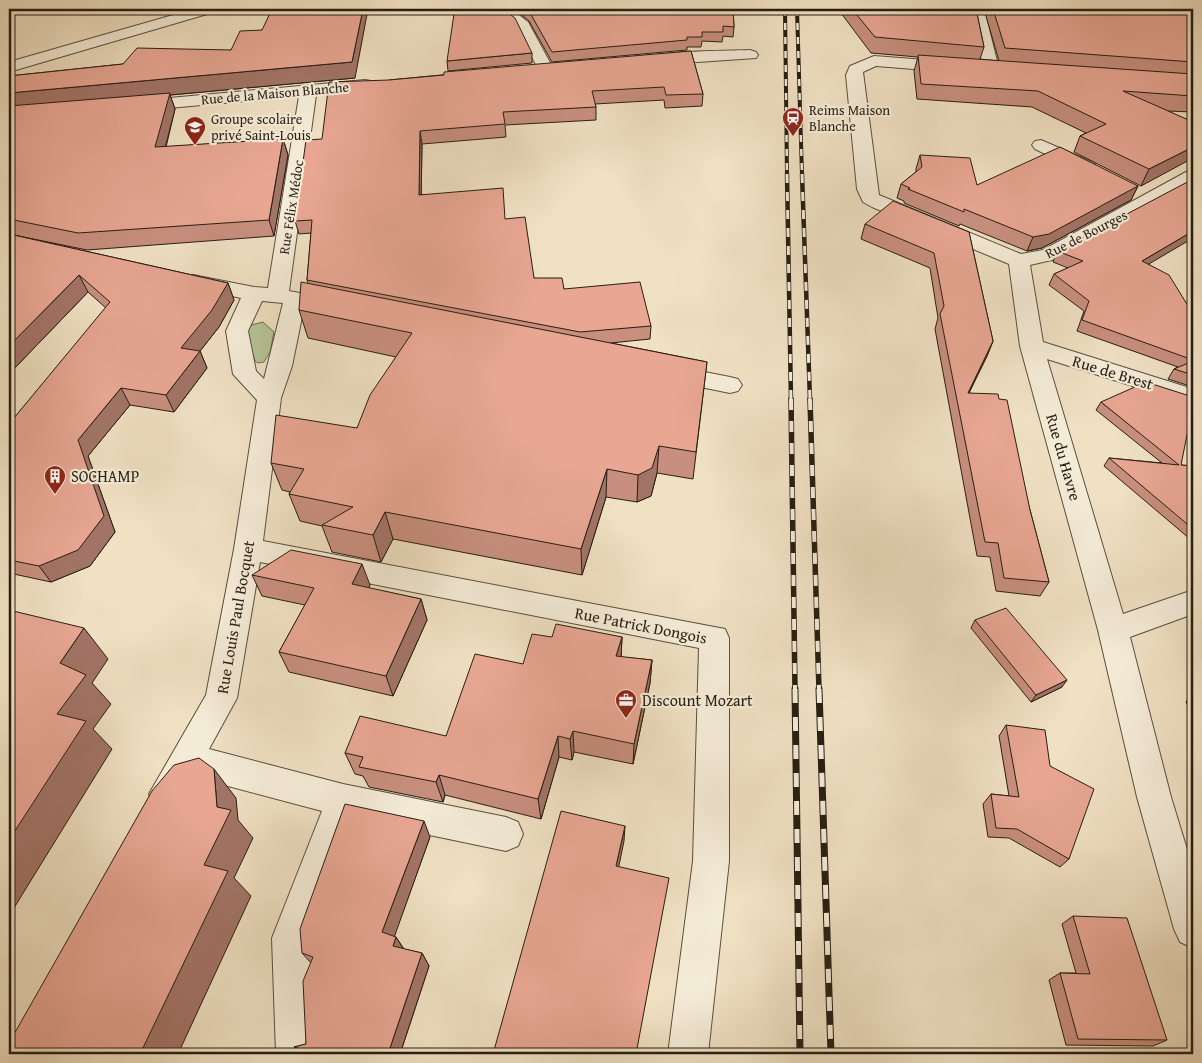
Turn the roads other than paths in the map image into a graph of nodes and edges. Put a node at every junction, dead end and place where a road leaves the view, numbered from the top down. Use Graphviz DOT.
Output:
graph roads {
  1 [pos="209,9"];
  2 [pos="502,9"];
  3 [pos="977,9"];
  4 [pos="750,55"];
  5 [pos="639,61"];
  6 [pos="9,67"];
  7 [pos="564,68"];
  8 [pos="546,70"];
  9 [pos="991,70"];
  10 [pos="1010,71"];
  11 [pos="526,72"];
  12 [pos="377,84"];
  13 [pos="308,90"];
  14 [pos="124,107"];
  15 [pos="1041,145"];
  16 [pos="1193,176"];
  17 [pos="1106,177"];
  18 [pos="1129,189"];
  19 [pos="1150,200"];
  20 [pos="1019,261"];
  21 [pos="169,276"];
  22 [pos="254,294"];
  23 [pos="286,297"];
  24 [pos="334,306"];
  25 [pos="1032,346"];
  26 [pos="653,370"];
  27 [pos="730,385"];
  28 [pos="1193,397"];
  29 [pos="269,398"];
  30 [pos="248,549"];
  31 [pos="1193,602"];
  32 [pos="1113,630"];
  33 [pos="186,758"];
  34 [pos="342,800"];
  35 [pos="152,819"];
  36 [pos="506,834"];
  37 [pos="1193,928"];
  38 [pos="296,1054"];
  39 [pos="688,1054"];
  1 -- 6 [label="street"];
  2 -- 8 [label="street"];
  3 -- 9 [label="street"];
  4 -- 5 [label="street"];
  7 -- 8 [label="street"];
  8 -- 11 [label="street"];
  9 -- 10 [label="street"];
  9 -- 20 [label="street"];
  12 -- 13 [label="street, Rue de la Maison Blanche"];
  13 -- 14 [label="street, Rue de la Maison Blanche"];
  13 -- 23 [label="street, Rue Félix Médoc"];
  15 -- 17 [label="street"];
  16 -- 19 [label="street, Rue de Bourges"];
  18 -- 19 [label="street, Rue de Bourges"];
  19 -- 20 [label="street, Rue de Bourges"];
  20 -- 25 [label="street, Rue du Havre"];
  21 -- 22 [label="street"];
  22 -- 23 [label="street"];
  22 -- 29 [label="street"];
  23 -- 24 [label="street"];
  23 -- 29 [label="street, Rue Louis Paul Bocquet"];
  25 -- 28 [label="street, Rue de Brest"];
  25 -- 32 [label="street, Rue du Havre"];
  26 -- 27 [label="street"];
  29 -- 30 [label="street, Rue Louis Paul Bocquet"];
  30 -- 33 [label="street, Rue Louis Paul Bocquet"];
  30 -- 39 [label="street, Rue Patrick Dongois"];
  31 -- 32 [label="street"];
  32 -- 37 [label="street, Rue du Havre"];
  33 -- 34 [label="street"];
  33 -- 35 [label="street, Rue Louis Paul Bocquet"];
  34 -- 36 [label="street"];
  34 -- 38 [label="street"];
}
